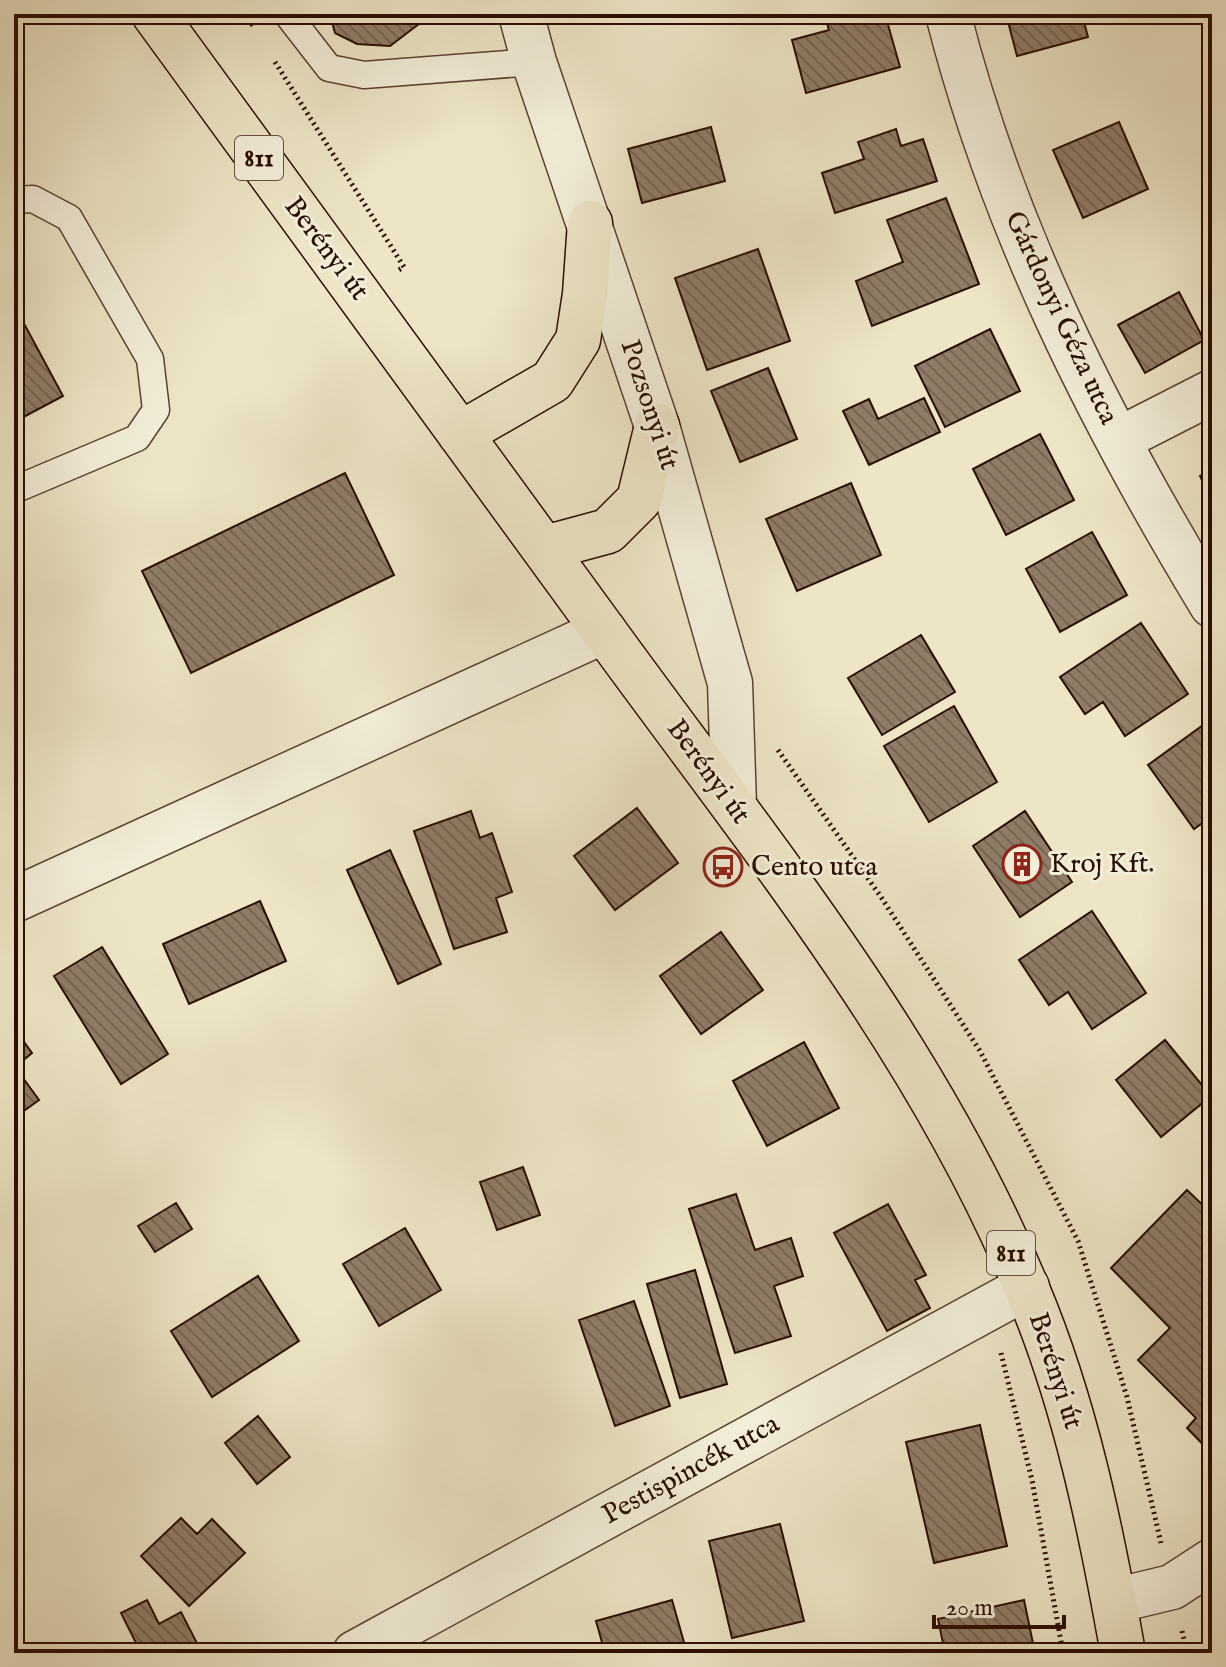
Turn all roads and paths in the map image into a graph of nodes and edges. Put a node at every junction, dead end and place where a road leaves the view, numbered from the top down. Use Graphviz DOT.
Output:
graph roads {
  1 [pos="154,14"];
  2 [pos="245,14"];
  3 [pos="287,14"];
  4 [pos="521,14"];
  5 [pos="948,14"];
  6 [pos="254,27"];
  7 [pos="270,54"];
  8 [pos="534,62"];
  9 [pos="14,200"];
  10 [pos="590,223"];
  11 [pos="359,295"];
  12 [pos="1212,392"];
  13 [pos="657,426"];
  14 [pos="460,434"];
  15 [pos="1118,440"];
  16 [pos="14,490"];
  17 [pos="545,548"];
  18 [pos="1212,605"];
  19 [pos="604,631"];
  20 [pos="734,806"];
  21 [pos="14,900"];
  22 [pos="1008,1298"];
  23 [pos="1212,1561"];
  24 [pos="1114,1601"];
  25 [pos="355,1653"];
  26 [pos="1063,1653"];
  27 [pos="1123,1653"];
  1 -- 11 [label="main road, Berényi út / 811"];
  2 -- 6 [label="path"];
  3 -- 8 [label="lane"];
  4 -- 8 [label="street, Pozsonyi út"];
  5 -- 15 [label="street, Gárdonyi Géza utca"];
  7 -- 11 [label="path"];
  8 -- 10 [label="street, Pozsonyi út"];
  9 -- 16 [label="lane"];
  10 -- 13 [label="street, Pozsonyi út"];
  10 -- 14 [label="main road"];
  11 -- 14 [label="main road, Berényi út / 811"];
  12 -- 15 [label="street"];
  13 -- 17 [label="main road"];
  13 -- 20 [label="street, Pozsonyi út"];
  14 -- 17 [label="main road, Berényi út / 811"];
  15 -- 18 [label="street, Gárdonyi Géza utca"];
  17 -- 19 [label="main road, Berényi út / 811"];
  19 -- 20 [label="main road, Berényi út / 811"];
  19 -- 21 [label="street"];
  20 -- 22 [label="main road, Berényi út / 811"];
  22 -- 24 [label="main road, Berényi út / 811"];
  22 -- 25 [label="street, Pestispincék utca"];
  22 -- 26 [label="path"];
  23 -- 24 [label="street"];
  24 -- 27 [label="main road, Berényi út / 811"];
}
